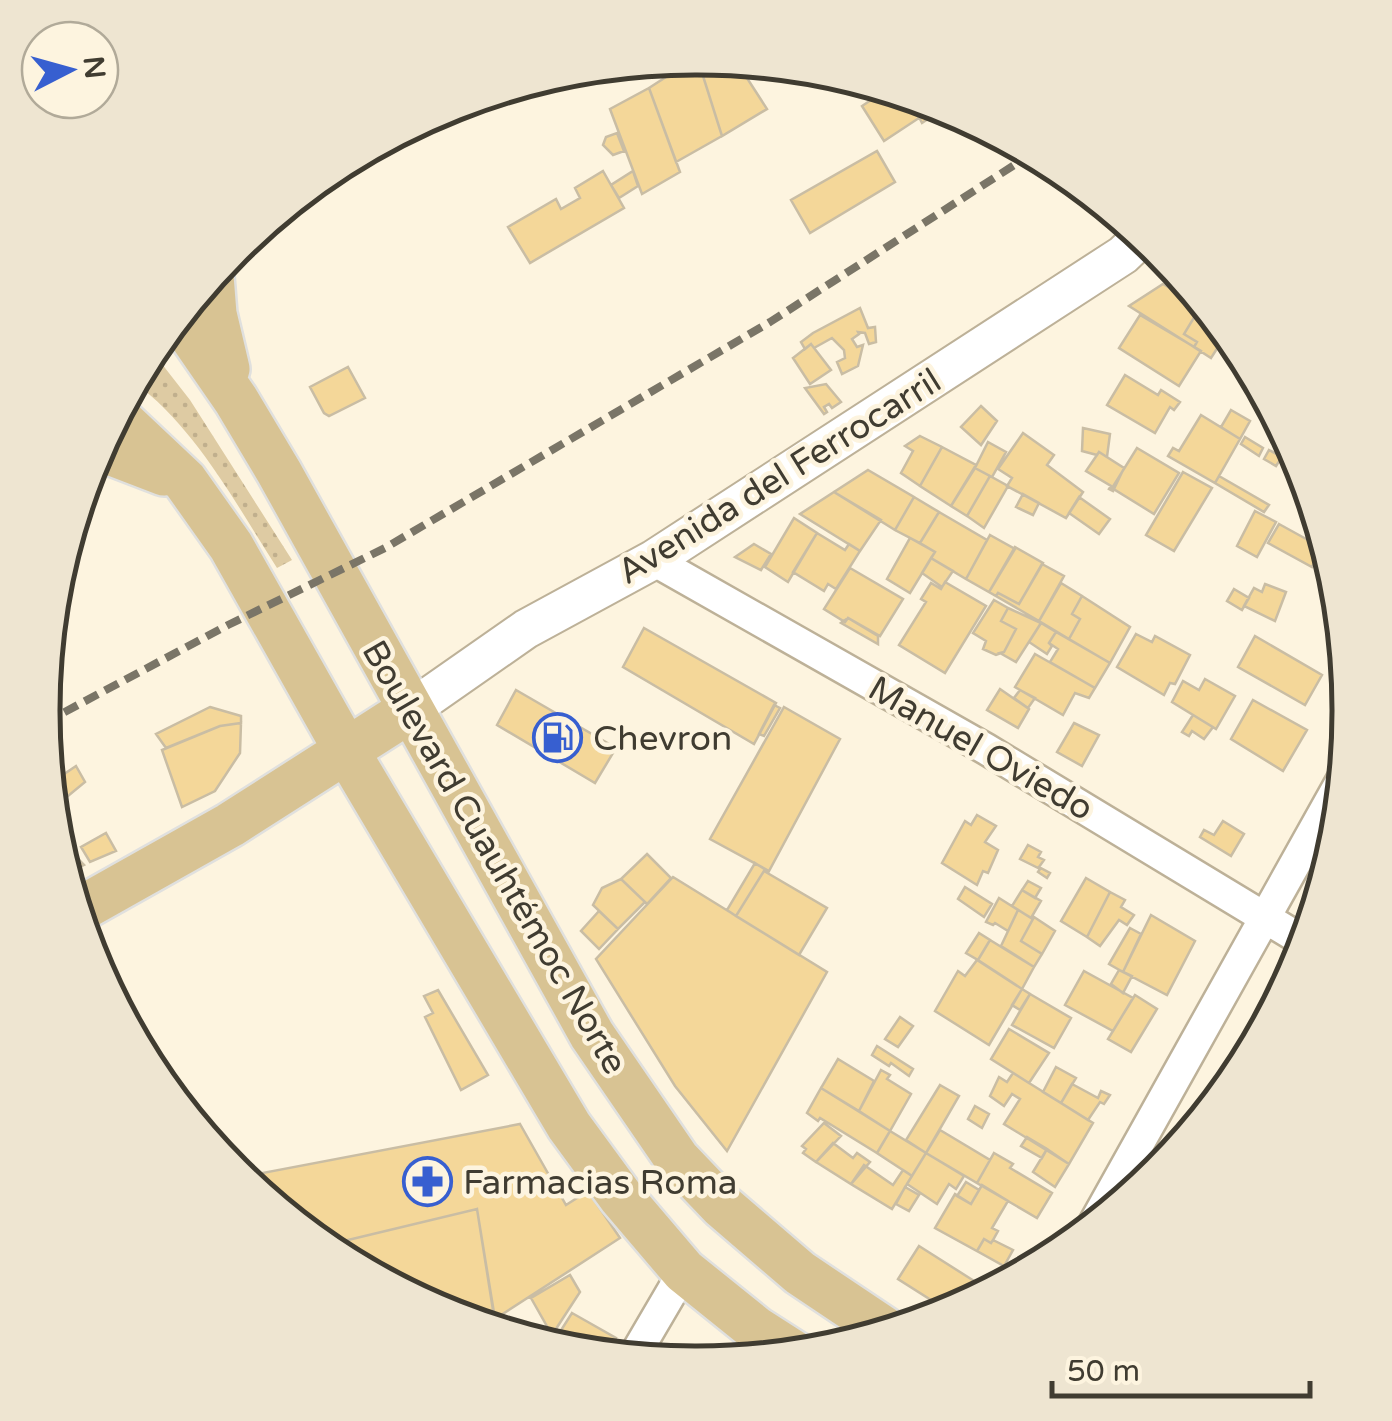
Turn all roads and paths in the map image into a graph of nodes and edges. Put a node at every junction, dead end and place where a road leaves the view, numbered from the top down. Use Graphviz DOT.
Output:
graph roads {
  1 [pos="1132,247"];
  2 [pos="213,297"];
  3 [pos="187,329"];
  4 [pos="236,400"];
  5 [pos="127,427"];
  6 [pos="114,454"];
  7 [pos="185,481"];
  8 [pos="652,560"];
  9 [pos="410,710"];
  10 [pos="346,750"];
  11 [pos="1324,811"];
  12 [pos="91,903"];
  13 [pos="1264,916"];
  14 [pos="1291,933"];
  15 [pos="1111,1192"];
  16 [pos="684,1272"];
  17 [pos="872,1322"];
  18 [pos="776,1341"];
  19 [pos="642,1344"];
  1 -- 8 [label="street, Avenida del Ferrocarril"];
  2 -- 4 [label="main road"];
  3 -- 4 [label="main road, Boulevard Cuauhtémoc Norte"];
  4 -- 9 [label="main road, Boulevard Cuauhtémoc Norte"];
  5 -- 7 [label="main road, Boulevard Cuauhtémoc Norte"];
  6 -- 7 [label="main road"];
  7 -- 10 [label="main road, Boulevard Cuauhtémoc Norte"];
  8 -- 9 [label="street, Avenida del Ferrocarril"];
  8 -- 13 [label="street, Manuel Oviedo"];
  9 -- 10 [label="main road"];
  9 -- 17 [label="main road, Boulevard Cuauhtémoc Norte"];
  10 -- 12 [label="main road"];
  10 -- 16 [label="main road, Boulevard Cuauhtémoc Norte"];
  11 -- 13 [label="street"];
  13 -- 14 [label="street, Manuel Oviedo"];
  13 -- 15 [label="street"];
  16 -- 18 [label="main road, Boulevard Cuauhtémoc Norte"];
  16 -- 19 [label="street"];
}
